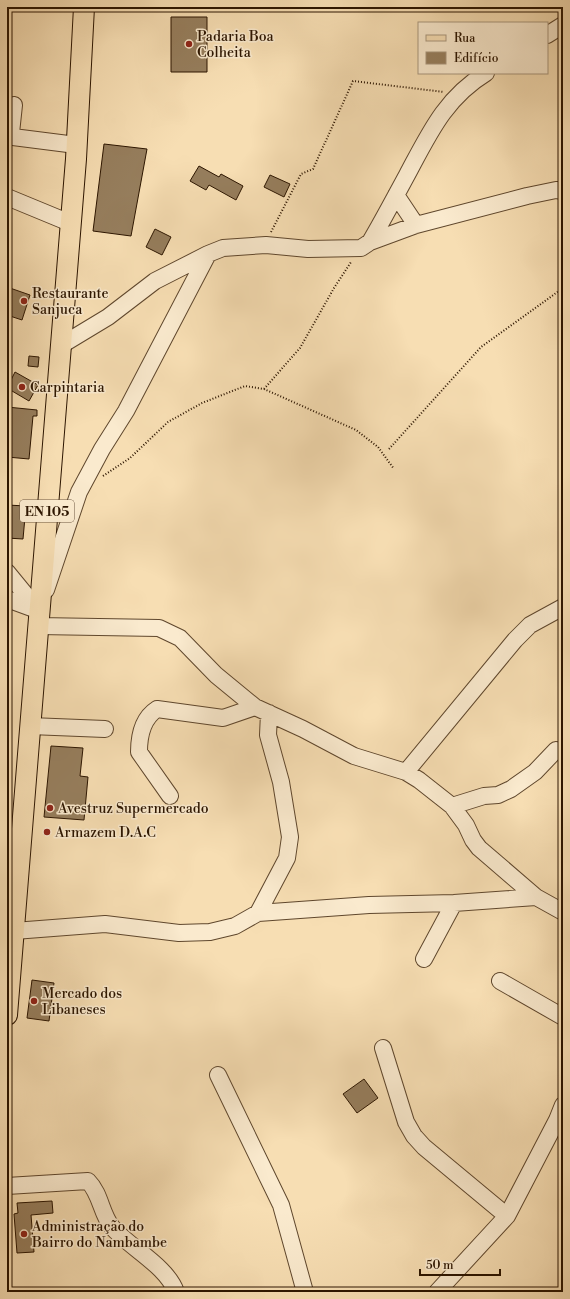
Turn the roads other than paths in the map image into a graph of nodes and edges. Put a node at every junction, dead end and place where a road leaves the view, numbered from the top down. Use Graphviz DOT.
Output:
graph roads {
  1 [pos="84,7"];
  2 [pos="563,25"];
  3 [pos="548,34"];
  4 [pos="485,74"];
  5 [pos="14,105"];
  6 [pos="76,145"];
  7 [pos="563,191"];
  8 [pos="396,195"];
  9 [pos="7,197"];
  10 [pos="70,223"];
  11 [pos="416,225"];
  12 [pos="365,245"];
  13 [pos="208,254"];
  14 [pos="60,346"];
  15 [pos="7,572"];
  16 [pos="7,599"];
  17 [pos="563,607"];
  18 [pos="38,618"];
  19 [pos="262,710"];
  20 [pos="30,726"];
  21 [pos="105,729"];
  22 [pos="556,750"];
  23 [pos="406,772"];
  24 [pos="170,796"];
  25 [pos="452,806"];
  26 [pos="536,897"];
  27 [pos="454,903"];
  28 [pos="258,912"];
  29 [pos="563,912"];
  30 [pos="14,931"];
  31 [pos="424,959"];
  32 [pos="500,982"];
  33 [pos="7,1015"];
  34 [pos="563,1017"];
  35 [pos="383,1048"];
  36 [pos="218,1075"];
  37 [pos="561,1117"];
  38 [pos="7,1186"];
  39 [pos="507,1216"];
  40 [pos="176,1292"];
  41 [pos="305,1292"];
  42 [pos="437,1292"];
  1 -- 6 [label="main road, EN 105"];
  2 -- 3 [label="street"];
  4 -- 8 [label="street"];
  5 -- 6 [label="street"];
  6 -- 10 [label="main road, EN 105"];
  7 -- 11 [label="street"];
  8 -- 11 [label="street"];
  8 -- 12 [label="street"];
  9 -- 10 [label="street"];
  10 -- 14 [label="main road, EN 105"];
  11 -- 12 [label="street"];
  12 -- 13 [label="street"];
  13 -- 14 [label="street"];
  13 -- 18 [label="street"];
  14 -- 18 [label="main road, EN 105"];
  15 -- 18 [label="street"];
  16 -- 18 [label="street"];
  17 -- 23 [label="street"];
  18 -- 19 [label="street"];
  18 -- 20 [label="main road, EN 105"];
  19 -- 23 [label="street"];
  19 -- 24 [label="street"];
  19 -- 28 [label="street"];
  20 -- 21 [label="street"];
  20 -- 30 [label="main road, EN 105"];
  22 -- 25 [label="street"];
  23 -- 25 [label="street"];
  25 -- 26 [label="street"];
  26 -- 27 [label="street"];
  26 -- 29 [label="street"];
  27 -- 28 [label="street"];
  27 -- 31 [label="street"];
  28 -- 30 [label="street"];
  30 -- 33 [label="main road, EN 105"];
  32 -- 34 [label="street"];
  35 -- 39 [label="street"];
  36 -- 41 [label="street"];
  37 -- 39 [label="street"];
  38 -- 40 [label="street"];
  39 -- 42 [label="street"];
}
